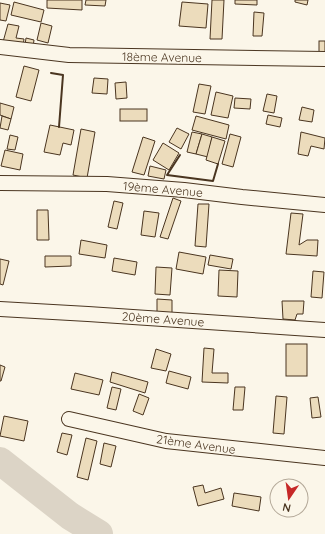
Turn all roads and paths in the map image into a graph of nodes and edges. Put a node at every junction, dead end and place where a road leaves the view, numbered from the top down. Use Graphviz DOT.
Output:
graph roads {
  1 [pos="0,47"];
  2 [pos="325,59"];
  3 [pos="0,183"];
  4 [pos="325,205"];
  5 [pos="0,309"];
  6 [pos="325,330"];
  7 [pos="70,419"];
  8 [pos="325,458"];
  1 -- 2 [label="street, 18ème Avenue"];
  3 -- 4 [label="street, 19ème Avenue"];
  5 -- 6 [label="street, 20ème Avenue"];
  7 -- 8 [label="street, 21ème Avenue"];
}
